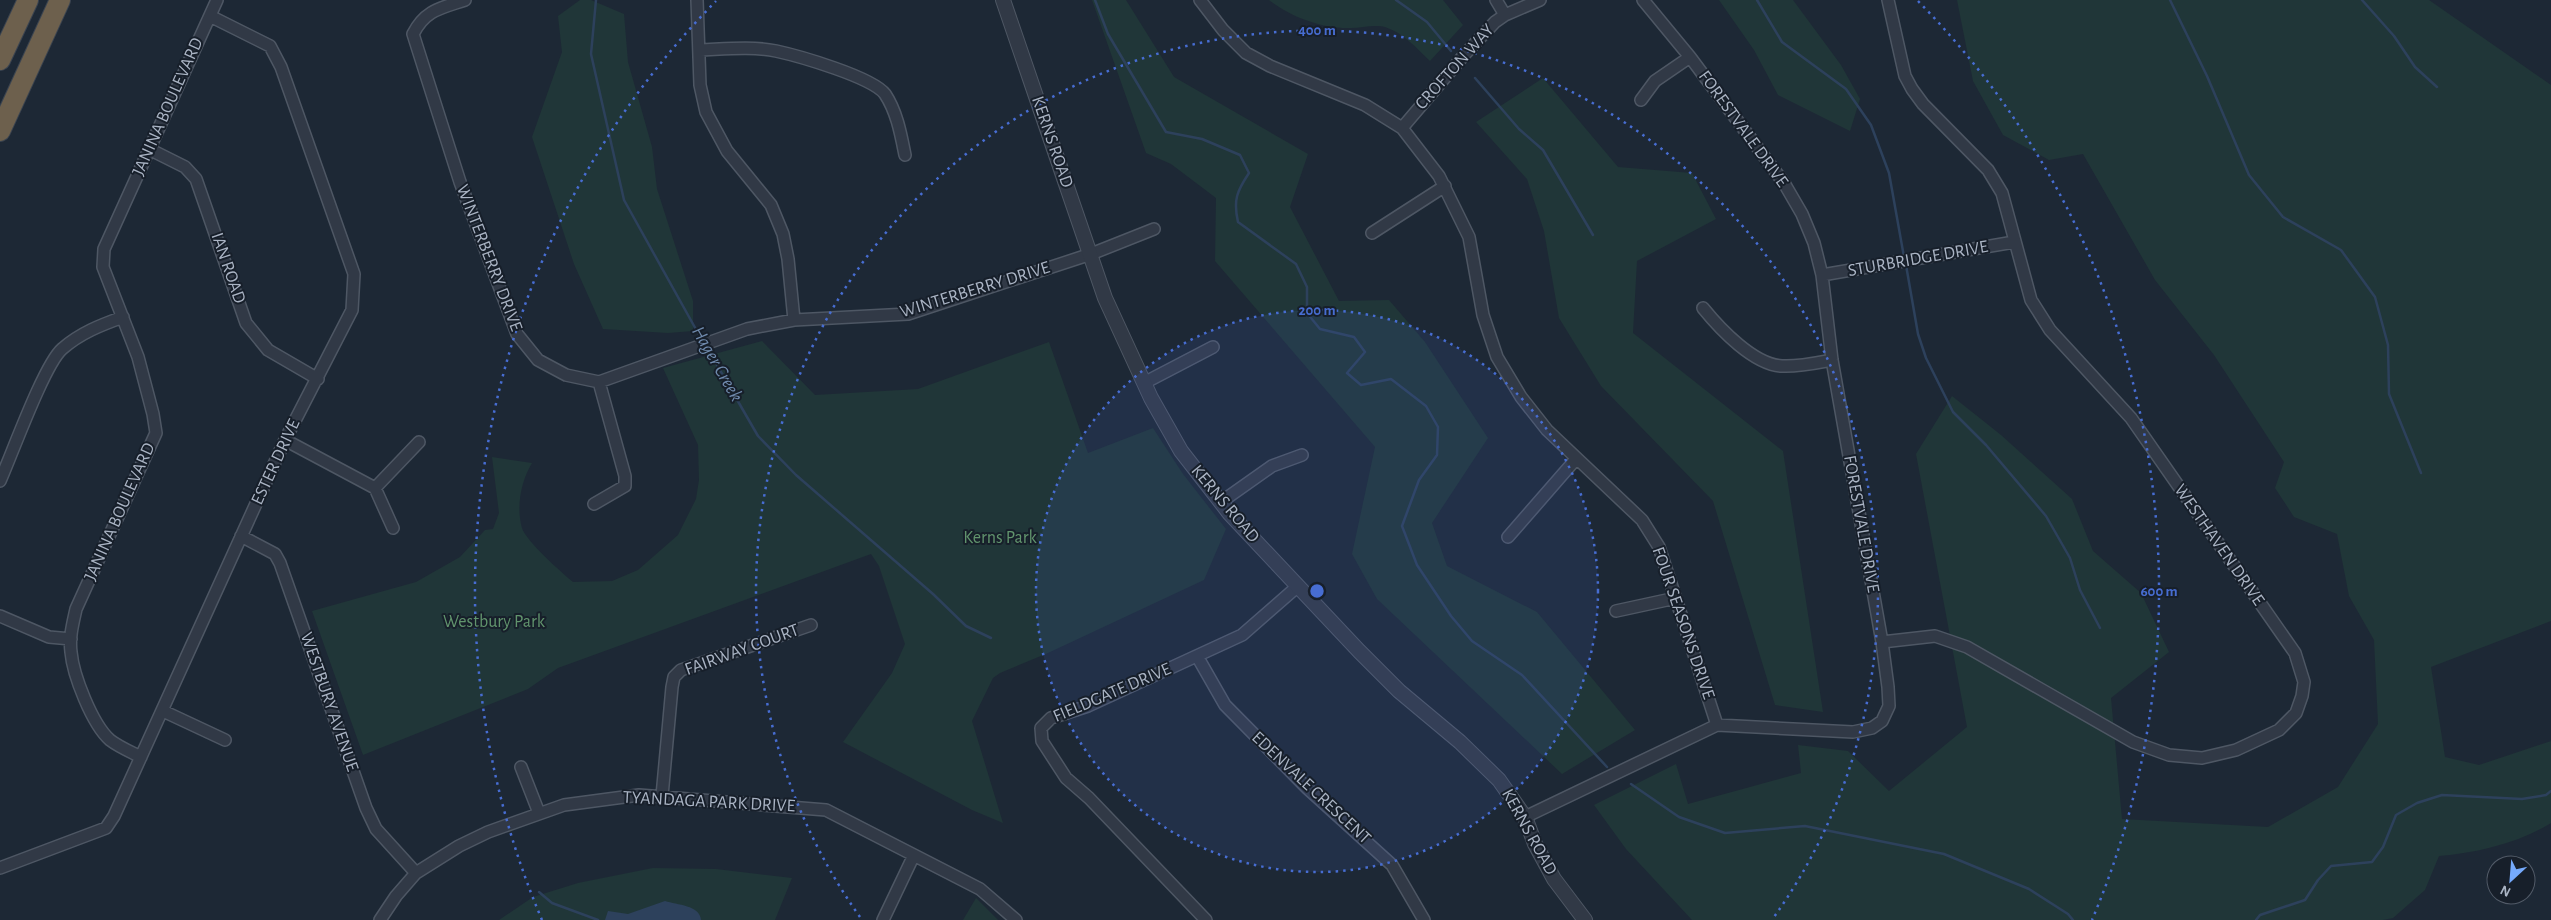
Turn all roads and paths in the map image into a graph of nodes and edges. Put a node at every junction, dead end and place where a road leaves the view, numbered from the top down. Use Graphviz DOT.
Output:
graph roads {
  1 [pos="22,0"];
  2 [pos="28,0"];
  3 [pos="60,0"];
  4 [pos="216,0"];
  5 [pos="465,0"];
  6 [pos="697,0"];
  7 [pos="1003,0"];
  8 [pos="1200,0"];
  9 [pos="1496,0"];
  10 [pos="1540,0"];
  11 [pos="1643,0"];
  12 [pos="1888,0"];
  13 [pos="1505,15"];
  14 [pos="210,16"];
  15 [pos="700,50"];
  16 [pos="0,51"];
  17 [pos="1690,57"];
  18 [pos="0,60"];
  19 [pos="1641,100"];
  20 [pos="1402,128"];
  21 [pos="0,131"];
  22 [pos="150,149"];
  23 [pos="905,155"];
  24 [pos="1445,186"];
  25 [pos="1154,229"];
  26 [pos="1372,232"];
  27 [pos="2014,242"];
  28 [pos="1091,254"];
  29 [pos="1822,275"];
  30 [pos="1703,308"];
  31 [pos="123,317"];
  32 [pos="794,320"];
  33 [pos="1213,346"];
  34 [pos="1832,360"];
  35 [pos="318,379"];
  36 [pos="600,382"];
  37 [pos="1144,383"];
  38 [pos="285,440"];
  39 [pos="419,442"];
  40 [pos="1302,455"];
  41 [pos="1576,459"];
  42 [pos="0,481"];
  43 [pos="375,488"];
  44 [pos="1221,502"];
  45 [pos="594,504"];
  46 [pos="393,528"];
  47 [pos="241,536"];
  48 [pos="1508,537"];
  49 [pos="1298,586"];
  50 [pos="1676,598"];
  51 [pos="1616,611"];
  52 [pos="0,616"];
  53 [pos="811,625"];
  54 [pos="71,639"];
  55 [pos="1882,642"];
  56 [pos="1197,656"];
  57 [pos="162,711"];
  58 [pos="1717,725"];
  59 [pos="225,740"];
  60 [pos="141,757"];
  61 [pos="521,767"];
  62 [pos="662,796"];
  63 [pos="539,813"];
  64 [pos="1524,817"];
  65 [pos="914,855"];
  66 [pos="0,868"];
  67 [pos="416,873"];
  68 [pos="380,920"];
  69 [pos="883,920"];
  70 [pos="1016,920"];
  71 [pos="1206,920"];
  72 [pos="1424,920"];
  73 [pos="1585,920"];
  1 -- 16 [label="highway"];
  2 -- 18 [label="highway"];
  3 -- 21 [label="highway"];
  4 -- 14 [label="street, JANINA BOULEVARD"];
  5 -- 36 [label="street, WINTERBERRY DRIVE"];
  6 -- 15 [label="street"];
  7 -- 28 [label="street, KERNS ROAD"];
  8 -- 20 [label="street, FOUR SEASONS DRIVE"];
  9 -- 13 [label="street"];
  10 -- 13 [label="street, CROFTON WAY"];
  11 -- 17 [label="street, FORESTVALE DRIVE"];
  12 -- 27 [label="street, WESTHAVEN DRIVE"];
  13 -- 20 [label="street, CROFTON WAY"];
  14 -- 22 [label="street, JANINA BOULEVARD"];
  14 -- 35 [label="street, ESTER DRIVE"];
  15 -- 23 [label="street"];
  15 -- 32 [label="street"];
  17 -- 19 [label="street"];
  17 -- 29 [label="street, FORESTVALE DRIVE"];
  20 -- 24 [label="street, FOUR SEASONS DRIVE"];
  22 -- 31 [label="street, JANINA BOULEVARD"];
  22 -- 35 [label="street, IAN ROAD"];
  24 -- 26 [label="street"];
  24 -- 41 [label="street, FOUR SEASONS DRIVE"];
  25 -- 28 [label="street, WINTERBERRY DRIVE"];
  27 -- 29 [label="street, STURBRIDGE DRIVE"];
  27 -- 55 [label="street, WESTHAVEN DRIVE"];
  28 -- 32 [label="street, WINTERBERRY DRIVE"];
  28 -- 37 [label="street, KERNS ROAD"];
  29 -- 34 [label="street, FORESTVALE DRIVE"];
  30 -- 34 [label="street"];
  31 -- 42 [label="street"];
  31 -- 54 [label="street, JANINA BOULEVARD"];
  32 -- 36 [label="street, WINTERBERRY DRIVE"];
  33 -- 37 [label="street"];
  34 -- 55 [label="street, FORESTVALE DRIVE"];
  35 -- 38 [label="street, ESTER DRIVE"];
  36 -- 45 [label="street"];
  37 -- 44 [label="street, KERNS ROAD"];
  38 -- 43 [label="street"];
  38 -- 47 [label="street, ESTER DRIVE"];
  39 -- 43 [label="street"];
  40 -- 44 [label="street"];
  41 -- 48 [label="street"];
  41 -- 50 [label="street, FOUR SEASONS DRIVE"];
  43 -- 46 [label="street"];
  44 -- 49 [label="street, KERNS ROAD"];
  47 -- 57 [label="street, ESTER DRIVE"];
  47 -- 67 [label="street, WESTBURY AVENUE"];
  49 -- 56 [label="street, FIELDGATE DRIVE"];
  49 -- 64 [label="street, KERNS ROAD"];
  50 -- 51 [label="street"];
  50 -- 58 [label="street, FOUR SEASONS DRIVE"];
  52 -- 54 [label="street"];
  53 -- 62 [label="street, FAIRWAY COURT"];
  54 -- 60 [label="street, JANINA BOULEVARD"];
  55 -- 58 [label="street, FORESTVALE DRIVE"];
  56 -- 71 [label="street, FIELDGATE DRIVE"];
  56 -- 72 [label="street, EDENVALE CRESCENT"];
  57 -- 59 [label="street"];
  57 -- 60 [label="street, ESTER DRIVE"];
  58 -- 64 [label="street, FORESTVALE DRIVE"];
  60 -- 66 [label="street, ESTER DRIVE"];
  61 -- 63 [label="street"];
  62 -- 63 [label="street, TYANDAGA PARK DRIVE"];
  62 -- 65 [label="street, TYANDAGA PARK DRIVE"];
  63 -- 67 [label="street, TYANDAGA PARK DRIVE"];
  64 -- 73 [label="street, KERNS ROAD"];
  65 -- 69 [label="street"];
  65 -- 70 [label="street, TYANDAGA PARK DRIVE"];
  67 -- 68 [label="street, TYANDAGA PARK DRIVE"];
}
